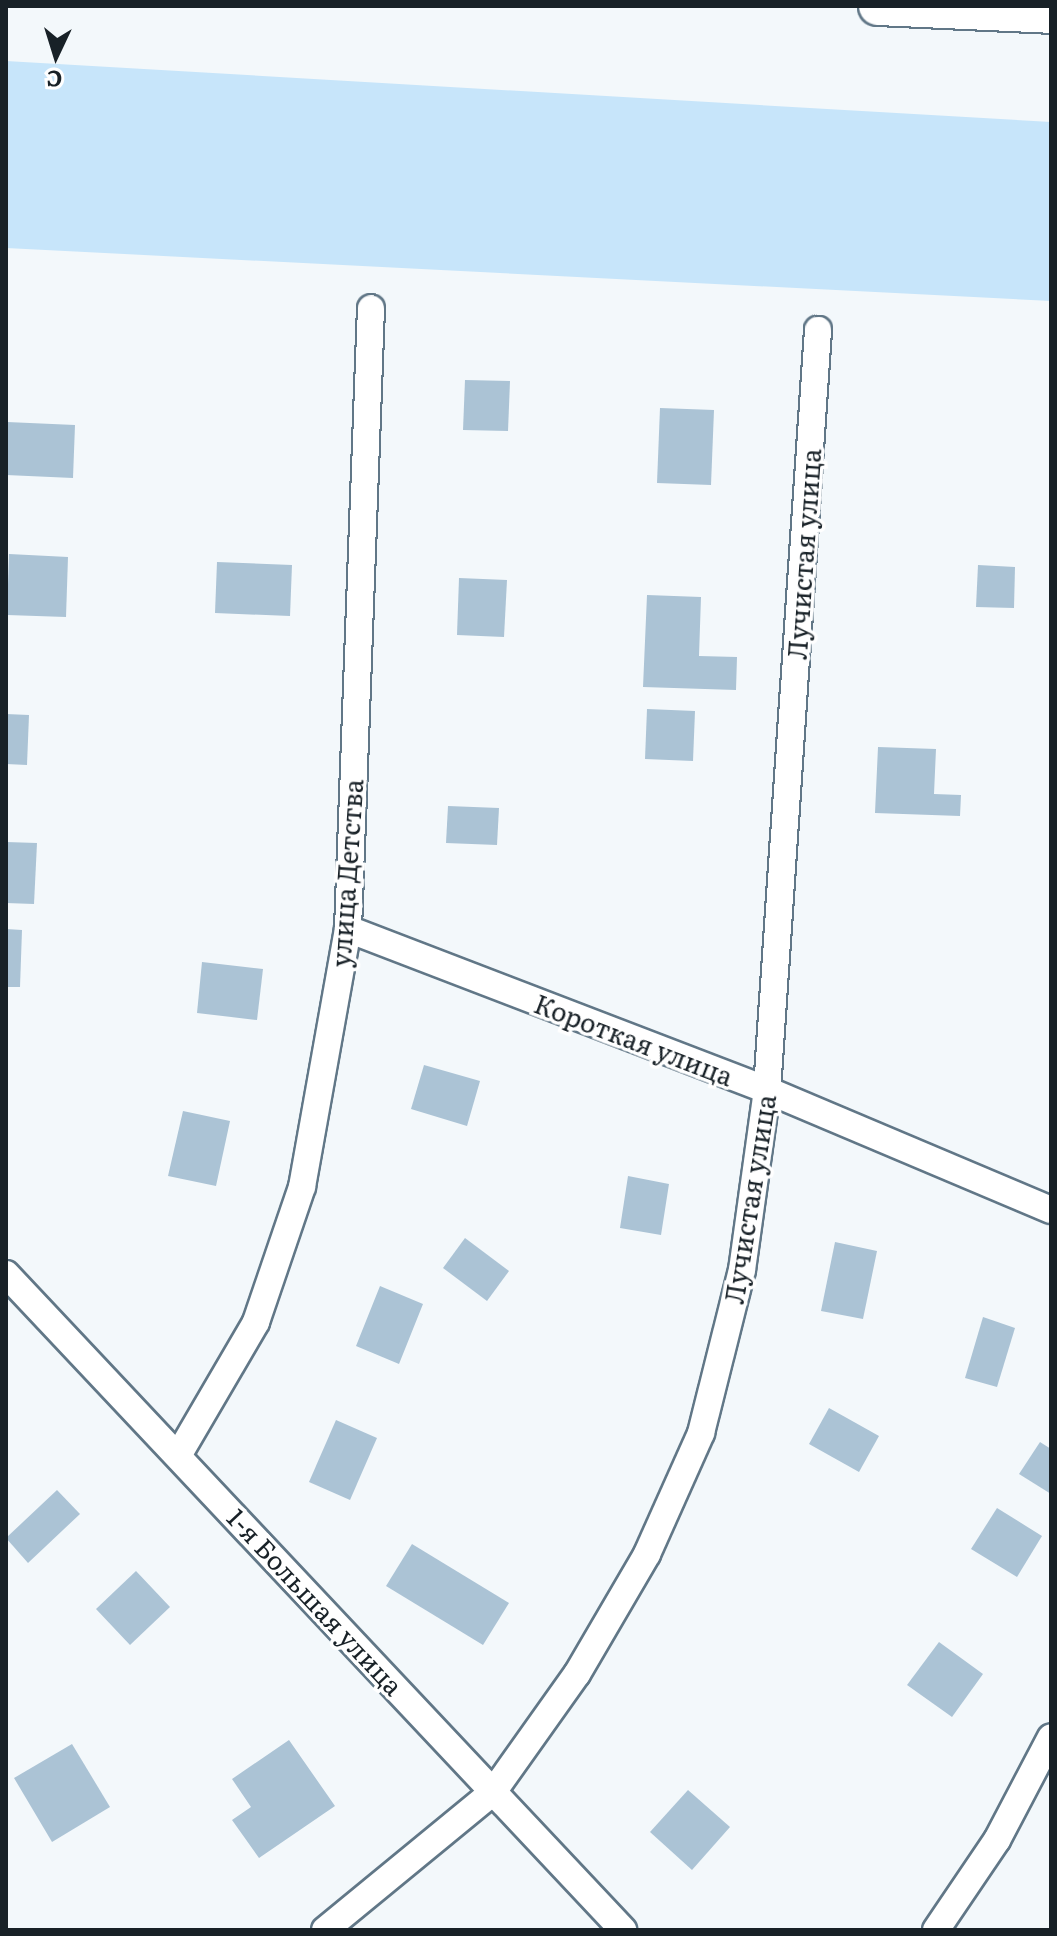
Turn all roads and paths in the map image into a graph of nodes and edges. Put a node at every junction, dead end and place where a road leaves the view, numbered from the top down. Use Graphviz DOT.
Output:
graph roads {
  1 [pos="878,6"];
  2 [pos="1051,14"];
  3 [pos="371,308"];
  4 [pos="818,330"];
  5 [pos="348,929"];
  6 [pos="767,1090"];
  7 [pos="1051,1210"];
  8 [pos="6,1274"];
  9 [pos="179,1454"];
  10 [pos="1051,1737"];
  11 [pos="493,1792"];
  12 [pos="325,1930"];
  13 [pos="623,1930"];
  14 [pos="936,1930"];
  1 -- 2 [label="main road"];
  3 -- 5 [label="street, улица Детства"];
  4 -- 6 [label="street, Лучистая улица"];
  5 -- 6 [label="street, Короткая улица"];
  5 -- 9 [label="street, улица Детства"];
  6 -- 7 [label="street, Короткая улица"];
  6 -- 11 [label="street, Лучистая улица"];
  8 -- 9 [label="street, 1-я Большая улица"];
  9 -- 11 [label="street, 1-я Большая улица"];
  10 -- 14 [label="street"];
  11 -- 12 [label="street, Лучистая улица"];
  11 -- 13 [label="street, 1-я Большая улица"];
}
